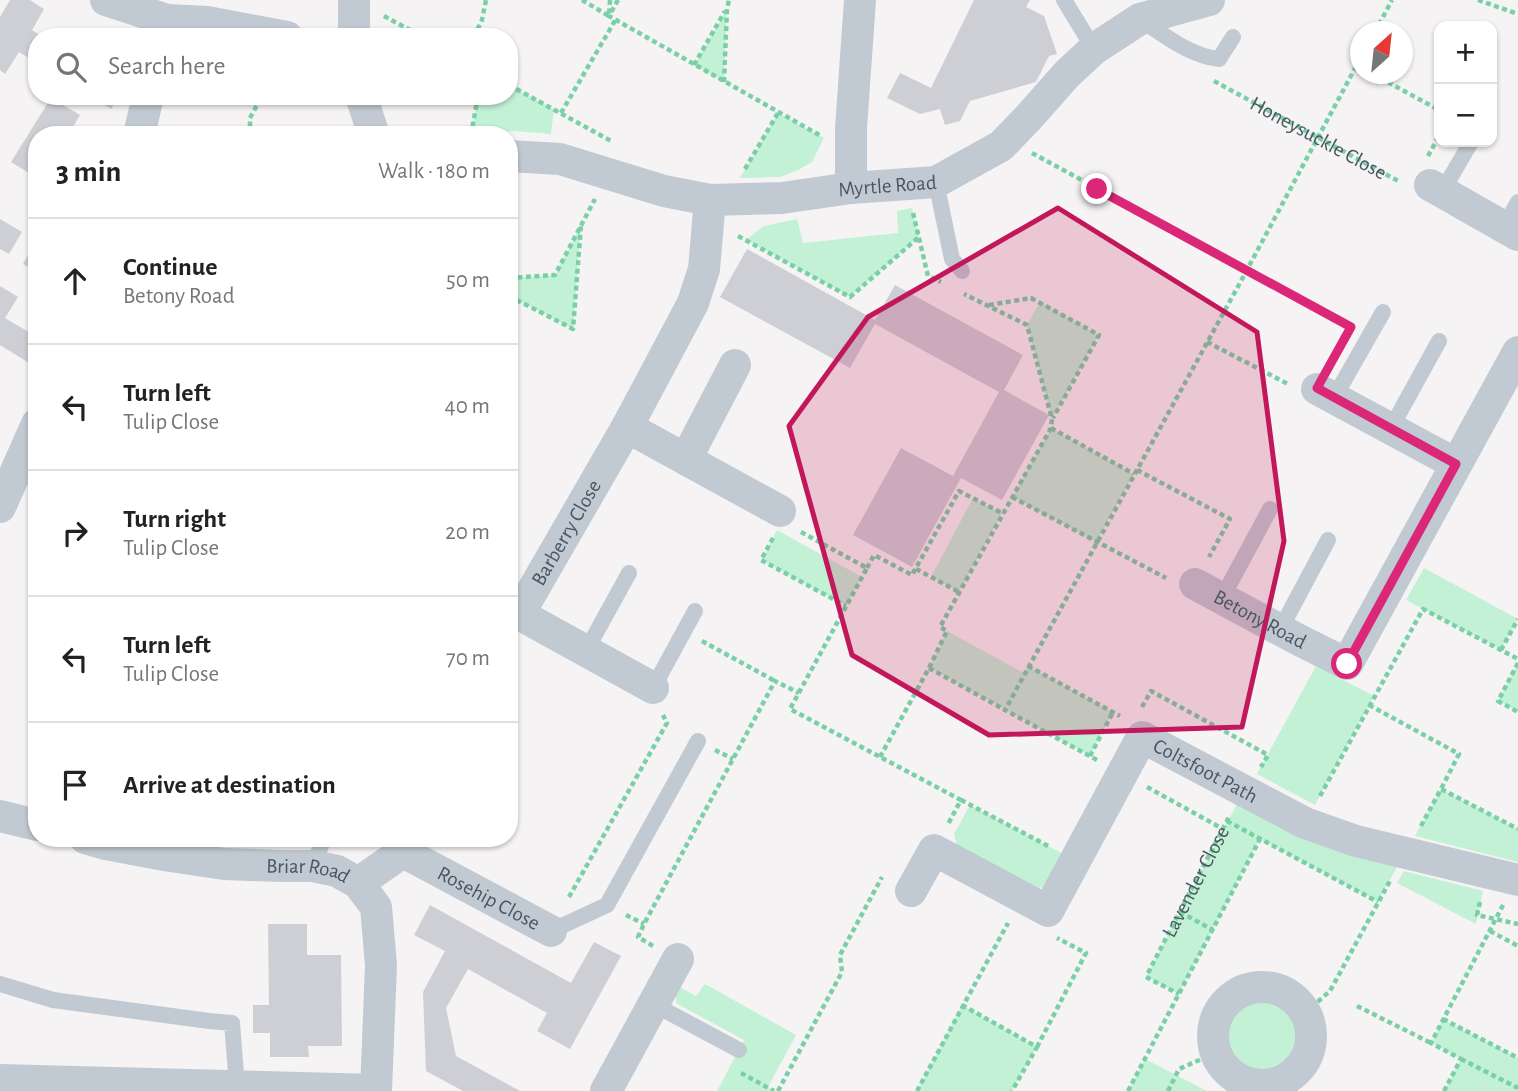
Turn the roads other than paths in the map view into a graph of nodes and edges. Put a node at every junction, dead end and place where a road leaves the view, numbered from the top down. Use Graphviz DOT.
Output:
graph roads {
  1 [pos="106,0"];
  2 [pos="860,0"];
  3 [pos="1065,0"];
  4 [pos="1209,0"];
  5 [pos="366,6"];
  6 [pos="1140,19"];
  7 [pos="163,28"];
  8 [pos="171,28"];
  9 [pos="239,28"];
  10 [pos="357,28"];
  11 [pos="1233,37"];
  12 [pos="1094,49"];
  13 [pos="146,105"];
  14 [pos="364,105"];
  15 [pos="141,126"];
  16 [pos="371,126"];
  17 [pos="1467,147"];
  18 [pos="518,157"];
  19 [pos="936,182"];
  20 [pos="851,188"];
  21 [pos="1436,188"];
  22 [pos="709,210"];
  23 [pos="1513,221"];
  24 [pos="961,271"];
  25 [pos="1382,312"];
  26 [pos="1439,341"];
  27 [pos="1518,352"];
  28 [pos="735,365"];
  29 [pos="1326,393"];
  30 [pos="1507,398"];
  31 [pos="627,427"];
  32 [pos="1391,428"];
  33 [pos="28,444"];
  34 [pos="686,459"];
  35 [pos="1456,464"];
  36 [pos="0,507"];
  37 [pos="1270,509"];
  38 [pos="781,516"];
  39 [pos="1328,540"];
  40 [pos="629,573"];
  41 [pos="1208,591"];
  42 [pos="518,605"];
  43 [pos="695,611"];
  44 [pos="518,614"];
  45 [pos="1280,629"];
  46 [pos="586,651"];
  47 [pos="653,688"];
  48 [pos="698,741"];
  49 [pos="0,816"];
  50 [pos="28,823"];
  51 [pos="130,847"];
  52 [pos="319,852"];
  53 [pos="1517,880"];
  54 [pos="358,883"];
  55 [pos="911,891"];
  56 [pos="551,931"];
  57 [pos="678,959"];
  58 [pos="0,984"];
  59 [pos="653,1004"];
  60 [pos="739,1050"];
  61 [pos="0,1080"];
  62 [pos="237,1087"];
  63 [pos="1262,1089"];
  64 [pos="376,1091"];
  65 [pos="606,1091"];
  1 -- 7 [label="street"];
  2 -- 20 [label="street"];
  3 -- 12 [label="lane"];
  4 -- 6 [label="street, Myrtle Road"];
  5 -- 10 [label="street"];
  6 -- 11 [label="lane"];
  6 -- 12 [label="street, Myrtle Road"];
  8 -- 9 [label="street"];
  12 -- 19 [label="street, Myrtle Road"];
  13 -- 15 [label="street"];
  14 -- 16 [label="street"];
  17 -- 21 [label="lane"];
  18 -- 22 [label="street, Myrtle Road"];
  19 -- 20 [label="street, Myrtle Road"];
  19 -- 24 [label="lane"];
  20 -- 22 [label="street, Myrtle Road"];
  21 -- 23 [label="street"];
  22 -- 31 [label="street, Barberry Close"];
  25 -- 29 [label="lane"];
  26 -- 32 [label="lane"];
  27 -- 30 [label="street"];
  28 -- 34 [label="street"];
  29 -- 32 [label="street"];
  30 -- 35 [label="street"];
  31 -- 34 [label="street"];
  31 -- 42 [label="street, Barberry Close"];
  32 -- 35 [label="street"];
  33 -- 36 [label="street"];
  34 -- 38 [label="street"];
  35 -- 45 [label="street, Betony Road"];
  37 -- 41 [label="lane"];
  39 -- 45 [label="lane"];
  40 -- 46 [label="lane"];
  41 -- 45 [label="street, Betony Road"];
  43 -- 47 [label="lane"];
  44 -- 46 [label="street, Barberry Close"];
  46 -- 47 [label="street, Barberry Close"];
  48 -- 56 [label="lane"];
  49 -- 50 [label="street"];
  51 -- 52 [label="street, Briar Road"];
  52 -- 54 [label="street, Briar Road"];
  53 -- 55 [label="street, Coltsfoot Path"];
  54 -- 56 [label="street, Rosehip Close"];
  54 -- 64 [label="street, Briar Road"];
  57 -- 59 [label="street"];
  58 -- 62 [label="lane"];
  59 -- 60 [label="lane"];
  59 -- 65 [label="street"];
  61 -- 62 [label="street"];
  62 -- 64 [label="street"];
  63 -- 63 [label="street"];
}
